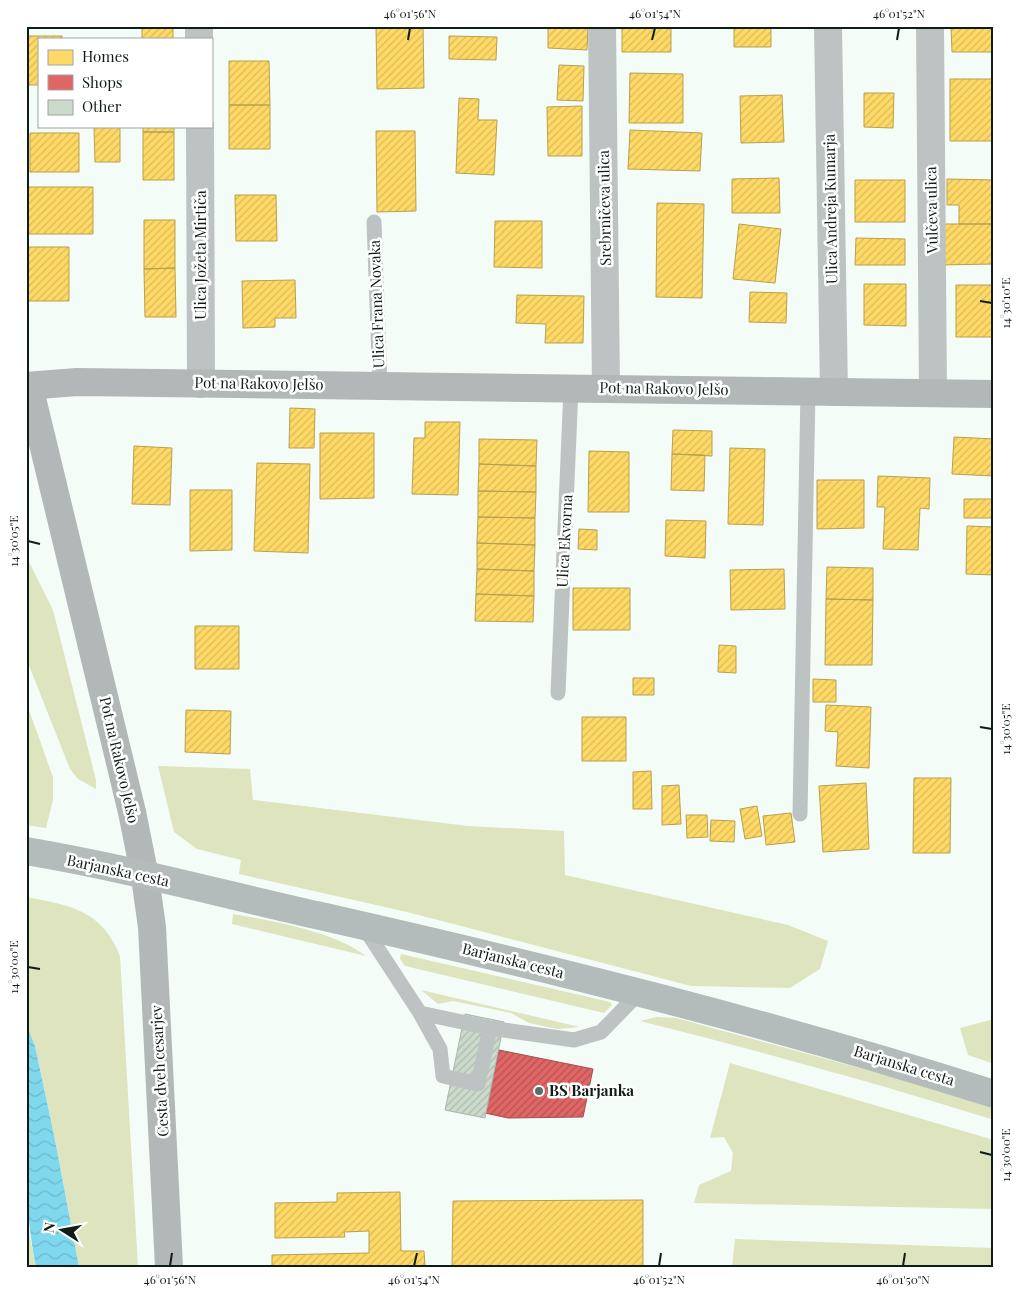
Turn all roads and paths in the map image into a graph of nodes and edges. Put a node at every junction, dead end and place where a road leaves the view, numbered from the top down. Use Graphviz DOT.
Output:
graph roads {
  1 [pos="602,26"];
  2 [pos="828,26"];
  3 [pos="930,26"];
  4 [pos="200,128"];
  5 [pos="374,222"];
  6 [pos="201,384"];
  7 [pos="28,386"];
  8 [pos="380,386"];
  9 [pos="571,388"];
  10 [pos="606,389"];
  11 [pos="821,391"];
  12 [pos="934,393"];
  13 [pos="994,394"];
  14 [pos="558,693"];
  15 [pos="800,814"];
  16 [pos="32,852"];
  17 [pos="145,876"];
  18 [pos="363,926"];
  19 [pos="640,992"];
  20 [pos="420,1013"];
  21 [pos="490,1028"];
  22 [pos="994,1094"];
  23 [pos="169,1267"];
  1 -- 10 [label="street, Srebrničeva ulica"];
  2 -- 11 [label="street, Ulica Andreja Kumarja"];
  3 -- 12 [label="street, Vulčeva ulica"];
  4 -- 6 [label="street, Ulica Jožeta Mirtiča"];
  5 -- 8 [label="lane, Ulica Frana Novaka"];
  6 -- 7 [label="street, Pot na Rakovo Jelšo"];
  6 -- 8 [label="street, Pot na Rakovo Jelšo"];
  7 -- 17 [label="street, Pot na Rakovo Jelšo"];
  8 -- 9 [label="street, Pot na Rakovo Jelšo"];
  9 -- 10 [label="street, Pot na Rakovo Jelšo"];
  9 -- 14 [label="lane, Ulica Ekvorna"];
  10 -- 11 [label="street, Pot na Rakovo Jelšo"];
  11 -- 12 [label="street, Pot na Rakovo Jelšo"];
  11 -- 15 [label="lane"];
  12 -- 13 [label="street, Pot na Rakovo Jelšo"];
  16 -- 17 [label="main road, Barjanska cesta"];
  17 -- 18 [label="main road, Barjanska cesta"];
  17 -- 23 [label="street, Cesta dveh cesarjev"];
  18 -- 19 [label="main road, Barjanska cesta"];
  18 -- 20 [label="lane"];
  19 -- 21 [label="lane"];
  19 -- 22 [label="main road, Barjanska cesta"];
  20 -- 21 [label="lane"];
  20 -- 21 [label="lane"];
}
